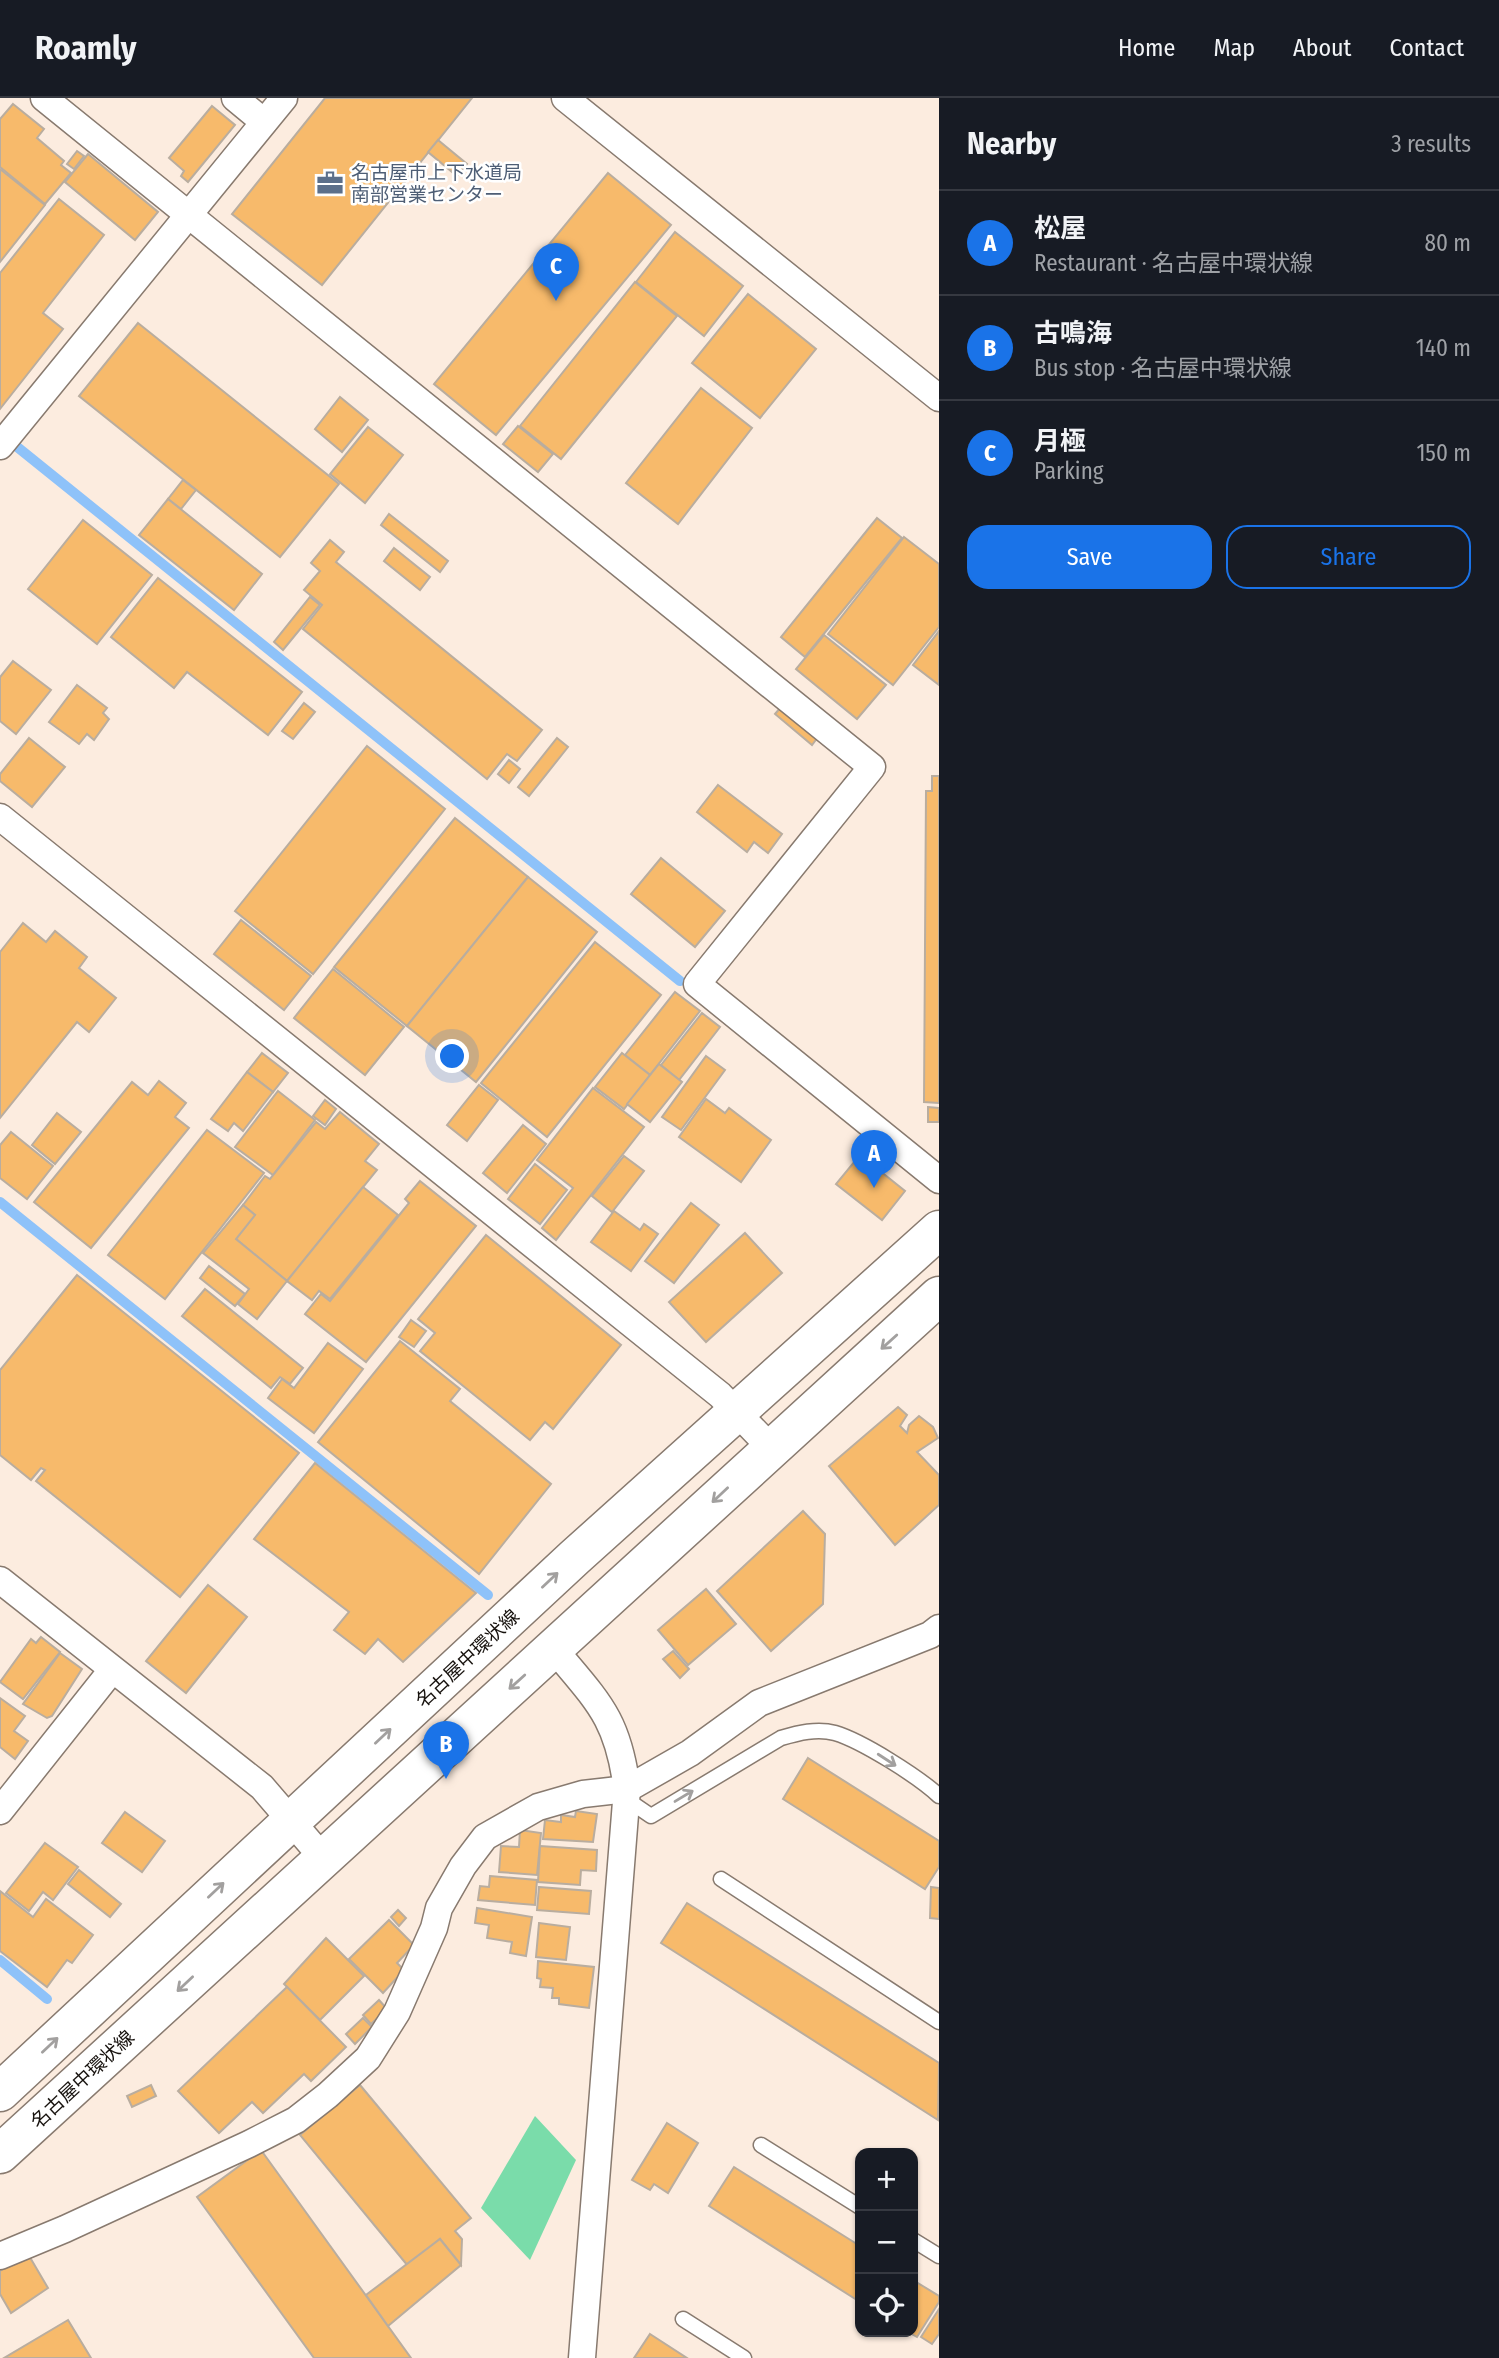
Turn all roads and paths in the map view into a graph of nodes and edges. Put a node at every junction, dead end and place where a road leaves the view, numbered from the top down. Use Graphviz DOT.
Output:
graph roads {
  1 [pos="44,98"];
  2 [pos="235,98"];
  3 [pos="284,98"];
  4 [pos="565,98"];
  5 [pos="264,122"];
  6 [pos="187,216"];
  7 [pos="939,398"];
  8 [pos="0,446"];
  9 [pos="0,817"];
  10 [pos="939,1180"];
  11 [pos="939,1230"];
  12 [pos="939,1296"];
  13 [pos="738,1414"];
  14 [pos="772,1449"];
  15 [pos="0,1580"];
  16 [pos="939,1628"];
  17 [pos="554,1649"];
  18 [pos="112,1670"];
  19 [pos="627,1794"];
  20 [pos="939,1796"];
  21 [pos="0,1811"];
  22 [pos="292,1820"];
  23 [pos="323,1858"];
  24 [pos="722,1879"];
  25 [pos="939,2022"];
  26 [pos="0,2092"];
  27 [pos="761,2145"];
  28 [pos="0,2154"];
  29 [pos="855,2204"];
  30 [pos="918,2243"];
  31 [pos="0,2256"];
  32 [pos="939,2256"];
  33 [pos="683,2319"];
  34 [pos="582,2358"];
  35 [pos="744,2358"];
  1 -- 6 [label="street"];
  2 -- 5 [label="street"];
  3 -- 5 [label="street"];
  4 -- 7 [label="street"];
  5 -- 6 [label="street"];
  6 -- 8 [label="street"];
  6 -- 10 [label="street"];
  9 -- 13 [label="street"];
  11 -- 13 [label="main road, 名古屋中環状線"];
  12 -- 14 [label="main road, 名古屋中環状線, one-way"];
  13 -- 14 [label="street"];
  22 -- 13 [label="main road, 名古屋中環状線, one-way"];
  14 -- 17 [label="main road, 名古屋中環状線, one-way"];
  15 -- 18 [label="street"];
  16 -- 19 [label="street"];
  17 -- 19 [label="street"];
  17 -- 23 [label="main road, 名古屋中環状線, one-way"];
  18 -- 21 [label="street"];
  18 -- 22 [label="street"];
  19 -- 20 [label="lane, one-way"];
  19 -- 31 [label="street"];
  19 -- 34 [label="street"];
  22 -- 23 [label="street"];
  26 -- 22 [label="main road, 名古屋中環状線, one-way"];
  23 -- 28 [label="main road, 名古屋中環状線, one-way"];
  24 -- 25 [label="lane"];
  27 -- 29 [label="lane"];
  30 -- 32 [label="lane"];
  33 -- 35 [label="lane"];
}
